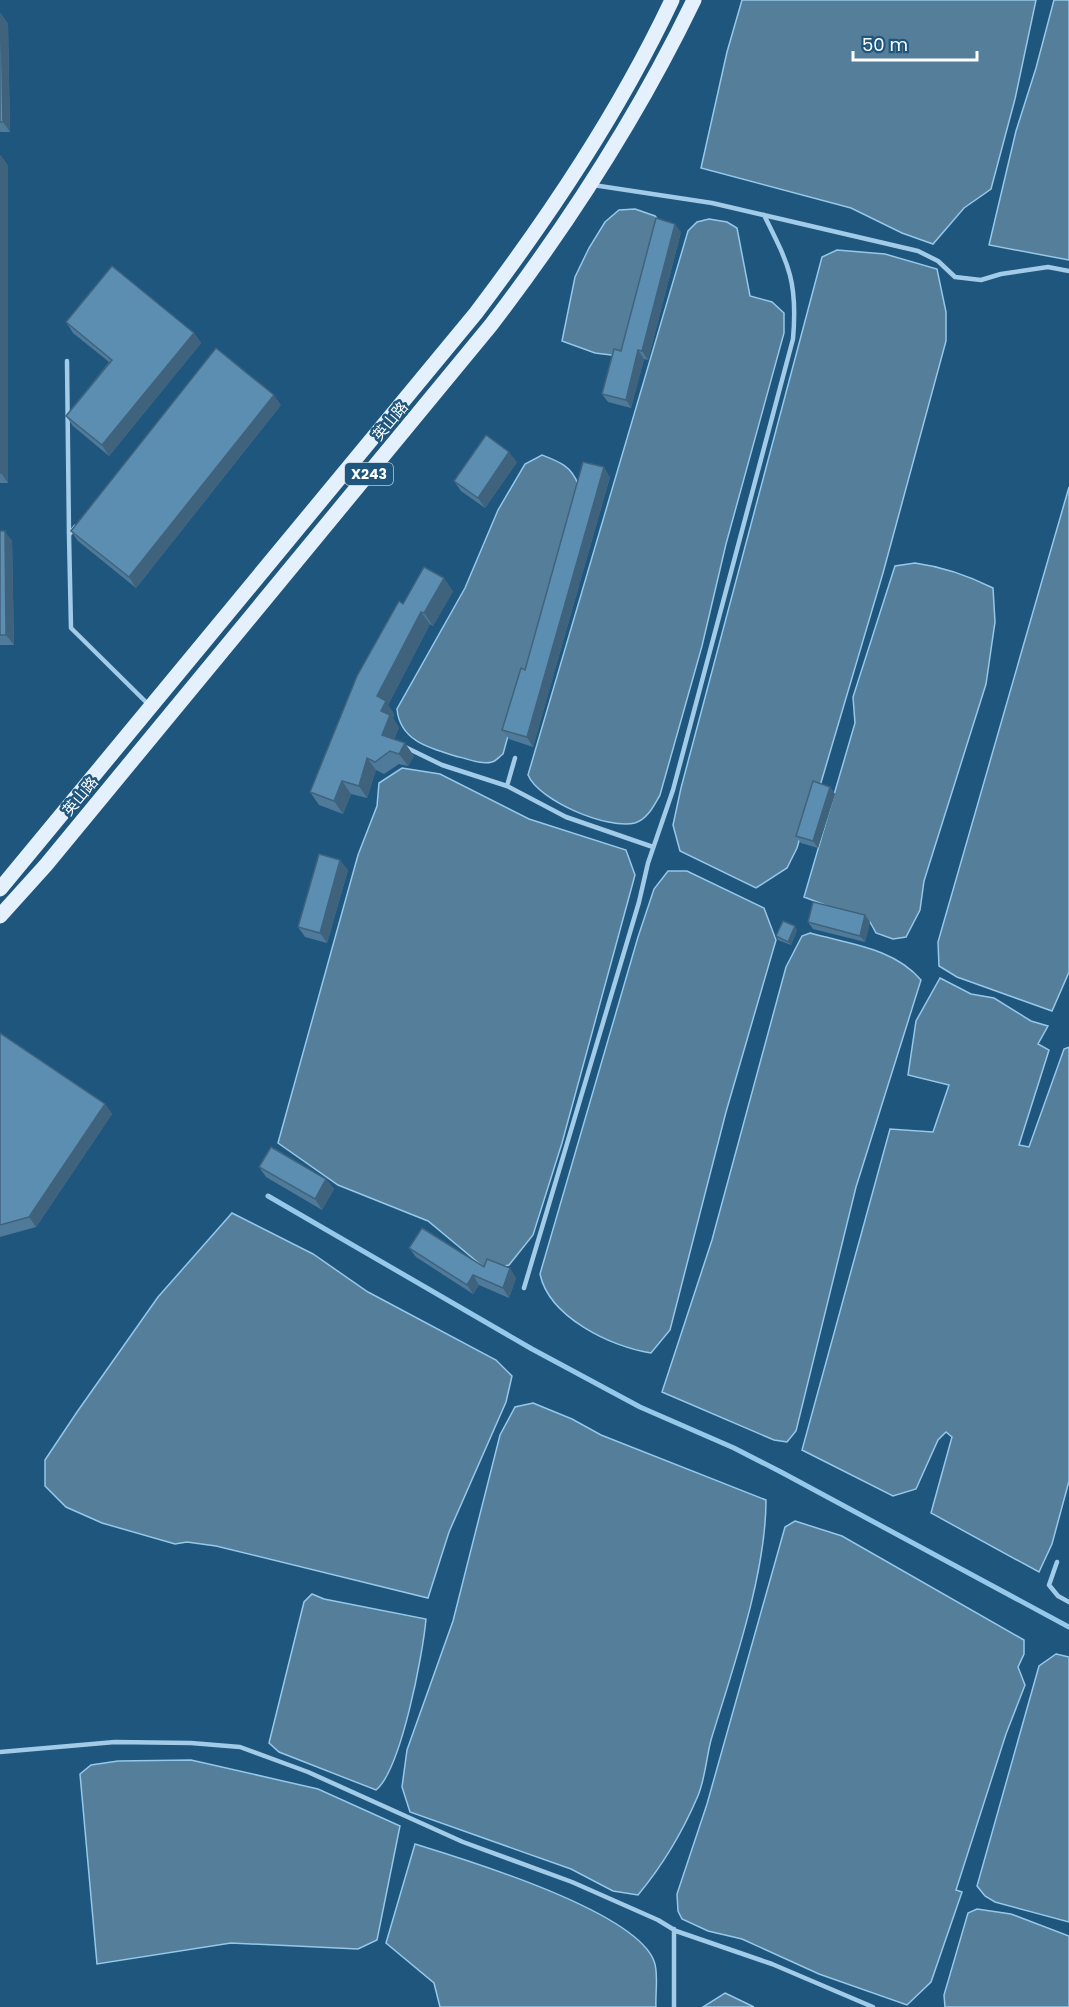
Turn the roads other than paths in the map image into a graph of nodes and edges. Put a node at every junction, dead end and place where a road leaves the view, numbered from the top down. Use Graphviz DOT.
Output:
graph roads {
  1 [pos="672,0"];
  2 [pos="694,0"];
  3 [pos="591,185"];
  4 [pos="764,215"];
  5 [pos="1069,272"];
  6 [pos="67,361"];
  7 [pos="76,526"];
  8 [pos="69,535"];
  9 [pos="151,707"];
  10 [pos="402,745"];
  11 [pos="515,758"];
  12 [pos="507,786"];
  13 [pos="653,847"];
  14 [pos="0,888"];
  15 [pos="0,916"];
  16 [pos="524,1288"];
  17 [pos="1057,1562"];
  18 [pos="1069,1602"];
  19 [pos="0,1752"];
  20 [pos="674,1929"];
  21 [pos="674,2007"];
  22 [pos="873,2007"];
  1 -- 9 [label="main road, 英山路 / X243"];
  2 -- 3 [label="main road, 英山路 / X243"];
  3 -- 4 [label="lane"];
  3 -- 15 [label="main road, 英山路 / X243"];
  4 -- 5 [label="lane"];
  4 -- 13 [label="lane"];
  6 -- 8 [label="lane"];
  7 -- 8 [label="lane"];
  8 -- 9 [label="lane"];
  9 -- 14 [label="main road, 英山路 / X243"];
  10 -- 12 [label="lane"];
  11 -- 12 [label="lane"];
  12 -- 13 [label="lane"];
  13 -- 16 [label="lane"];
  17 -- 18 [label="lane"];
  19 -- 20 [label="lane"];
  20 -- 21 [label="lane"];
  20 -- 22 [label="lane"];
}
